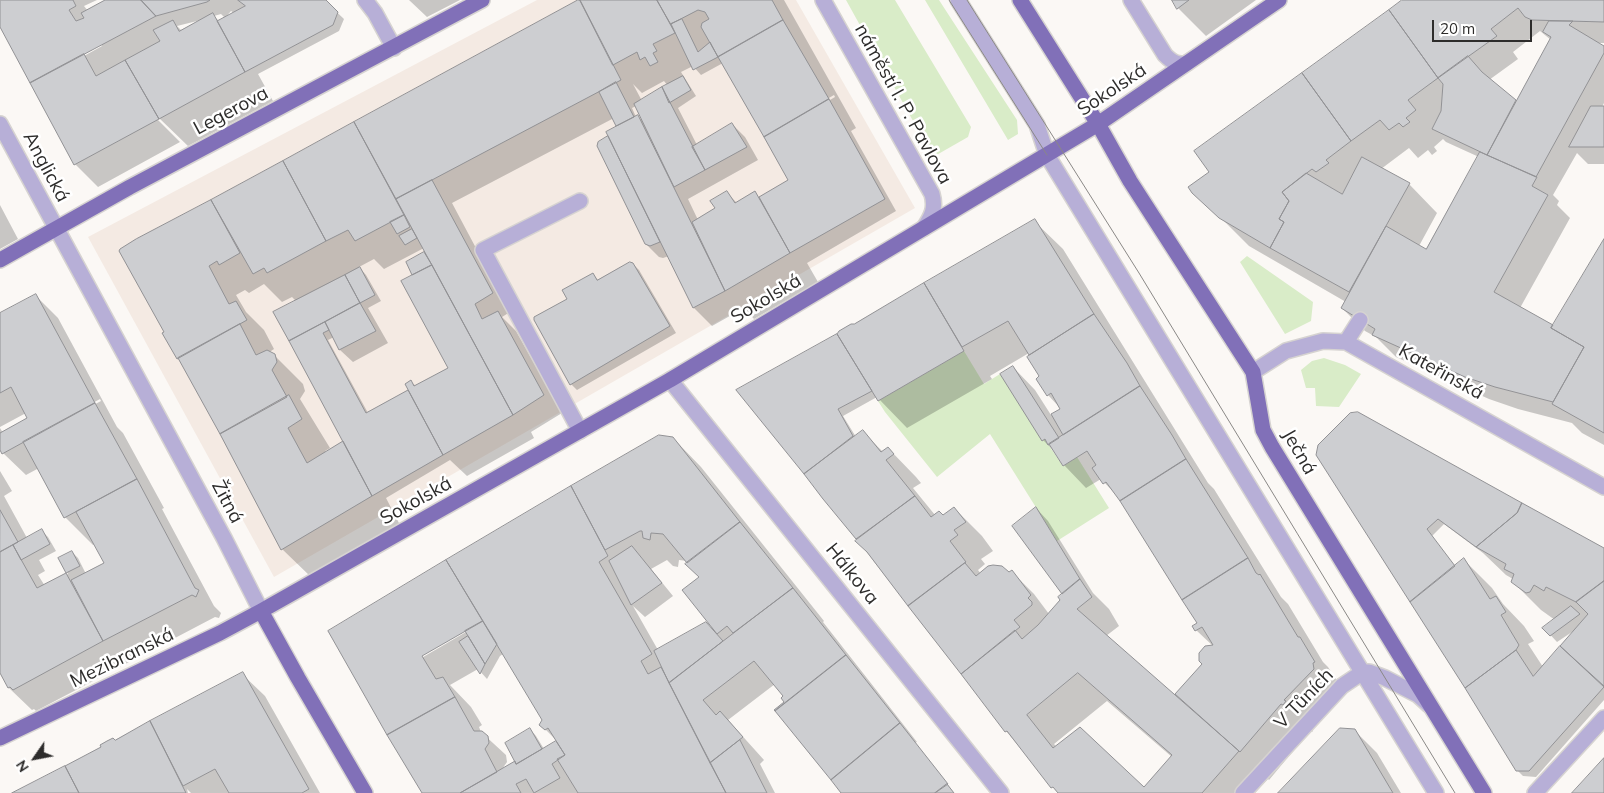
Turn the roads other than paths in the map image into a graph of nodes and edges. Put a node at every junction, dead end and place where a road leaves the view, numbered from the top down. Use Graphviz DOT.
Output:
graph roads {
  1 [pos="365,0"];
  2 [pos="482,0"];
  3 [pos="823,0"];
  4 [pos="958,0"];
  5 [pos="1020,0"];
  6 [pos="1131,0"];
  7 [pos="1279,0"];
  8 [pos="394,48"];
  9 [pos="1187,63"];
  10 [pos="0,124"];
  11 [pos="1098,124"];
  12 [pos="1048,154"];
  13 [pos="580,201"];
  14 [pos="924,228"];
  15 [pos="57,229"];
  16 [pos="0,260"];
  17 [pos="1360,320"];
  18 [pos="1346,342"];
  19 [pos="1253,372"];
  20 [pos="670,380"];
  21 [pos="580,431"];
  22 [pos="1604,487"];
  23 [pos="261,611"];
  24 [pos="1363,672"];
  25 [pos="1432,708"];
  26 [pos="1604,718"];
  27 [pos="2,736"];
  28 [pos="365,793"];
  29 [pos="1001,793"];
  30 [pos="1244,793"];
  31 [pos="1436,793"];
  32 [pos="1484,793"];
  33 [pos="1535,793"];
  1 -- 8 [label="street"];
  2 -- 8 [label="main road, Legerova"];
  3 -- 14 [label="street, náměstí I. P. Pavlova"];
  4 -- 12 [label="street"];
  5 -- 11 [label="main road"];
  6 -- 9 [label="street"];
  7 -- 9 [label="main road, Sokolská"];
  8 -- 15 [label="main road, Legerova"];
  9 -- 11 [label="main road, Sokolská"];
  10 -- 15 [label="street, Anglická"];
  11 -- 12 [label="main road, Sokolská"];
  11 -- 19 [label="main road, Ječná"];
  12 -- 14 [label="main road, Sokolská"];
  12 -- 24 [label="street"];
  13 -- 21 [label="street"];
  14 -- 20 [label="main road, Sokolská"];
  15 -- 16 [label="main road, Legerova"];
  15 -- 23 [label="street, Žitná"];
  17 -- 18 [label="street"];
  18 -- 19 [label="street, Kateřinská"];
  18 -- 22 [label="street, Kateřinská"];
  19 -- 25 [label="main road, Ječná"];
  20 -- 21 [label="main road, Sokolská"];
  20 -- 29 [label="street, Hálkova"];
  21 -- 23 [label="main road, Sokolská"];
  23 -- 27 [label="main road, Mezibranská"];
  23 -- 28 [label="main road, Žitná"];
  24 -- 25 [label="street, V Tůních"];
  24 -- 30 [label="street, V Tůních"];
  24 -- 31 [label="street"];
  25 -- 32 [label="main road, Ječná"];
  26 -- 33 [label="street"];
}
